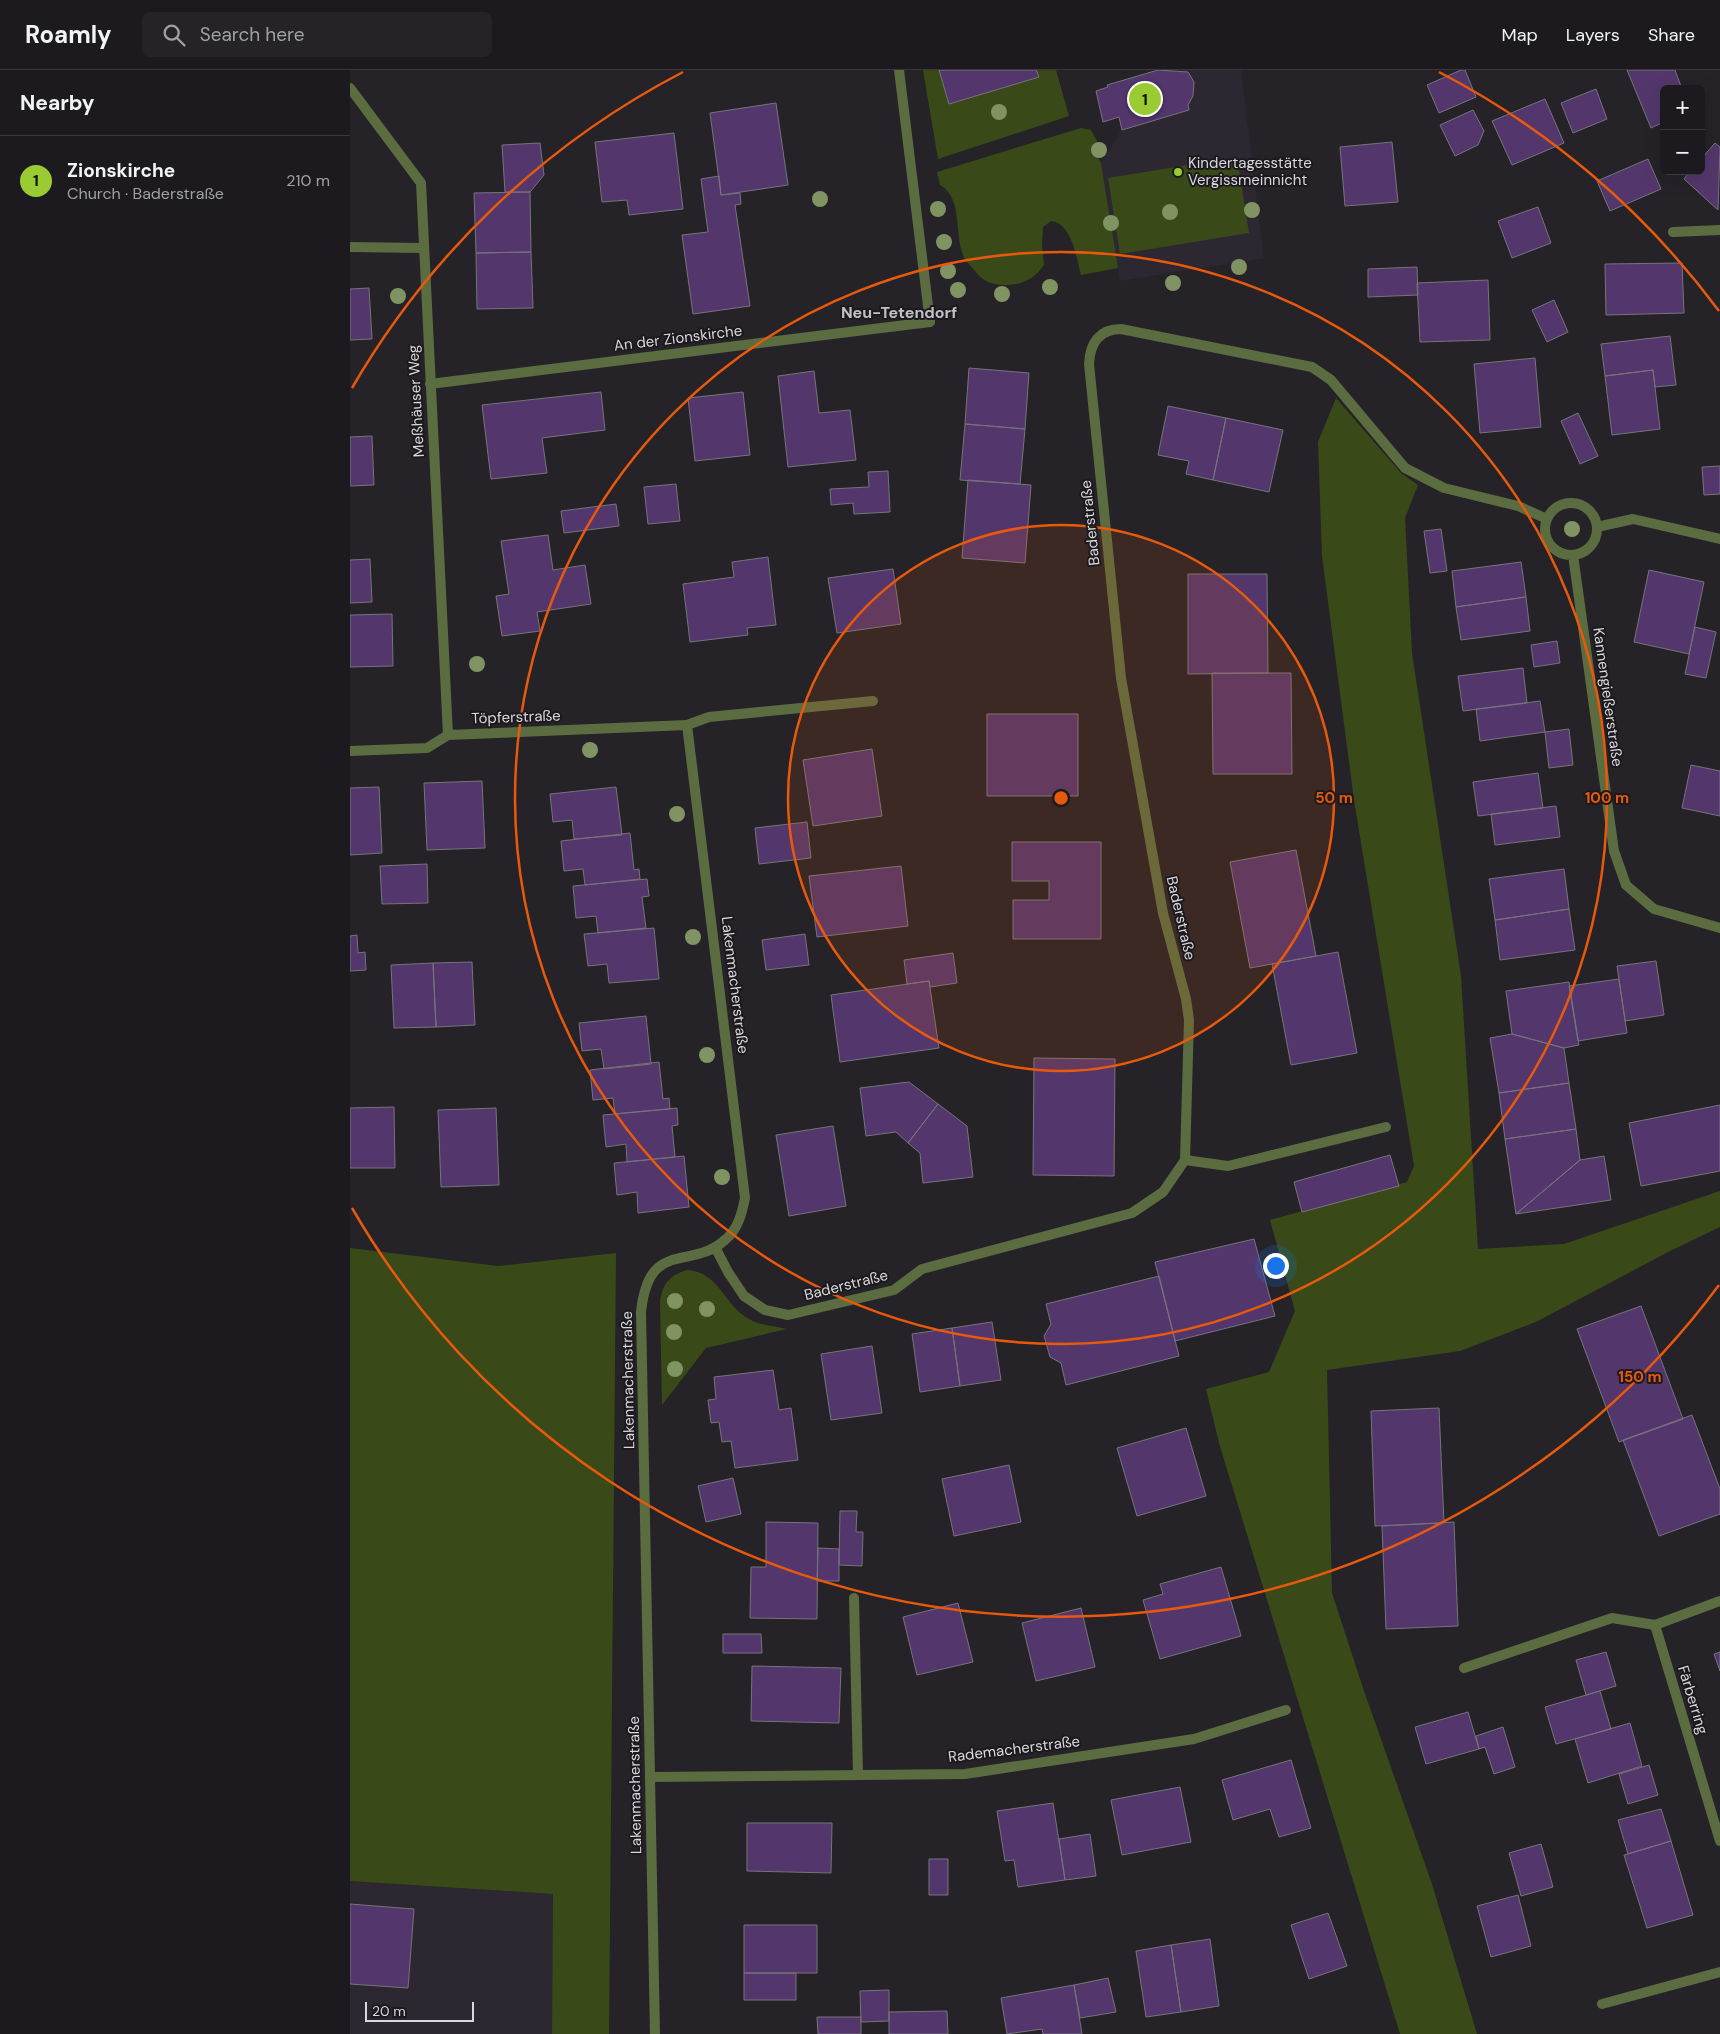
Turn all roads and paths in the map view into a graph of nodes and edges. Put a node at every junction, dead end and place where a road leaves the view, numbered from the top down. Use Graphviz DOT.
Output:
graph roads {
  1 [pos="899,70"];
  2 [pos="350,88"];
  3 [pos="1720,230"];
  4 [pos="1672,232"];
  5 [pos="350,247"];
  6 [pos="424,248"];
  7 [pos="430,384"];
  8 [pos="1548,519"];
  9 [pos="1597,527"];
  10 [pos="1720,539"];
  11 [pos="1573,555"];
  12 [pos="873,701"];
  13 [pos="687,725"];
  14 [pos="448,736"];
  15 [pos="350,752"];
  16 [pos="1720,928"];
  17 [pos="1386,1127"];
  18 [pos="1185,1160"];
  19 [pos="715,1247"];
  20 [pos="854,1598"];
  21 [pos="1720,1601"];
  22 [pos="1655,1625"];
  23 [pos="1464,1668"];
  24 [pos="1286,1710"];
  25 [pos="858,1775"];
  26 [pos="650,1777"];
  27 [pos="1720,1841"];
  28 [pos="1720,1972"];
  29 [pos="1602,2004"];
  30 [pos="655,2034"];
  1 -- 7 [label="street, An der Zionskirche"];
  2 -- 6 [label="street, Meßhäuser Weg"];
  3 -- 4 [label="street"];
  5 -- 6 [label="street"];
  6 -- 7 [label="street, Meßhäuser Weg"];
  7 -- 14 [label="street, Meßhäuser Weg"];
  8 -- 9 [label="street"];
  8 -- 11 [label="street"];
  8 -- 18 [label="street, Baderstraße"];
  9 -- 10 [label="street"];
  9 -- 11 [label="street"];
  11 -- 16 [label="street, Kannengießerstraße"];
  12 -- 13 [label="street, Töpferstraße"];
  13 -- 14 [label="street, Töpferstraße"];
  13 -- 19 [label="street, Lakenmacherstraße"];
  14 -- 15 [label="street, Töpferstraße"];
  17 -- 18 [label="street"];
  18 -- 19 [label="street, Baderstraße"];
  19 -- 26 [label="street, Lakenmacherstraße"];
  20 -- 25 [label="street"];
  21 -- 22 [label="street"];
  22 -- 23 [label="street"];
  22 -- 27 [label="street, Färberring"];
  24 -- 25 [label="street, Rademacherstraße"];
  25 -- 26 [label="street, Rademacherstraße"];
  26 -- 30 [label="street, Lakenmacherstraße"];
  28 -- 29 [label="street"];
}
